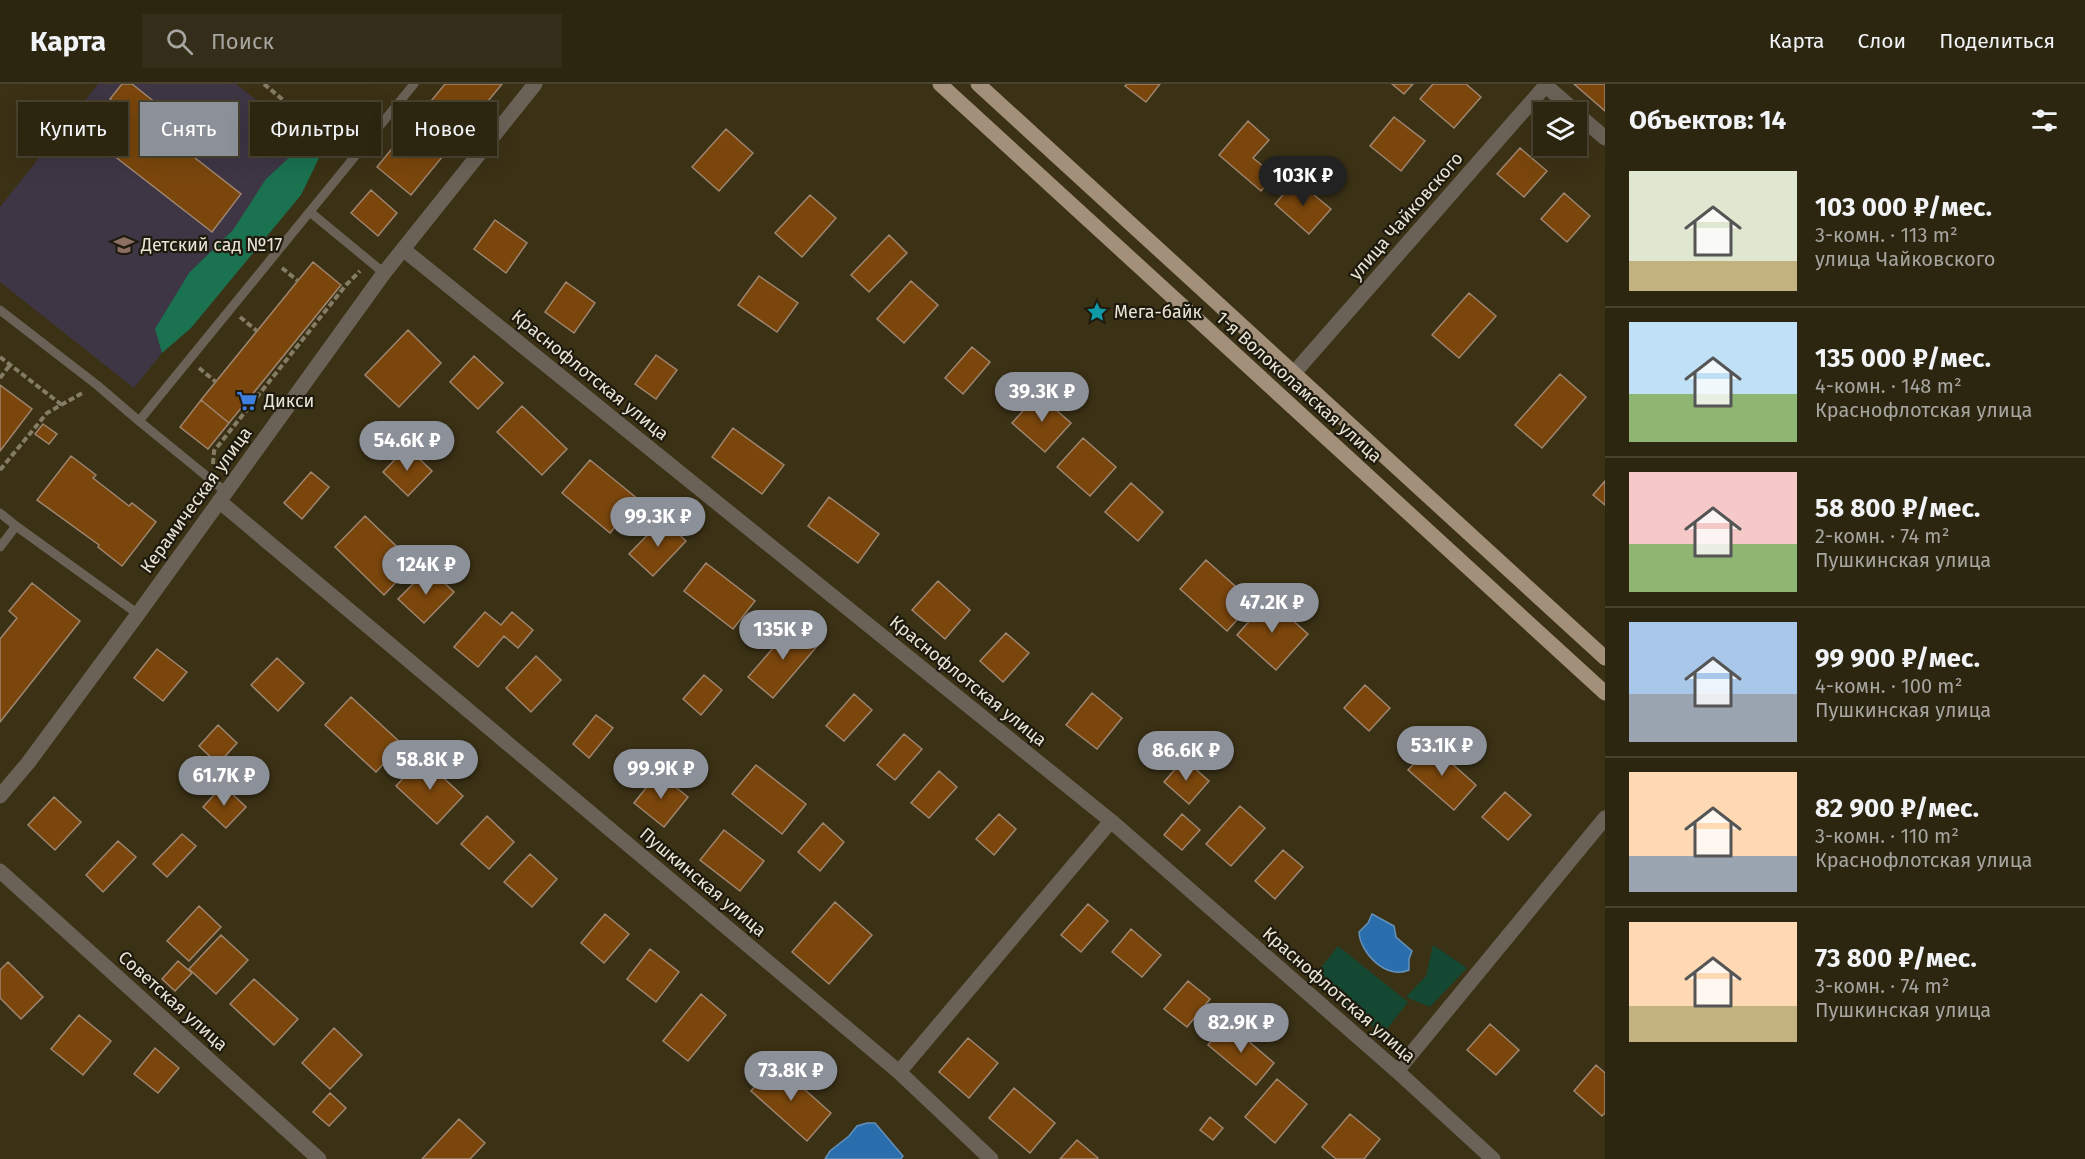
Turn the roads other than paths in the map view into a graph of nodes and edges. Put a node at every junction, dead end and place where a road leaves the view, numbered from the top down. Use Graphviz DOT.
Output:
graph roads {
  1 [pos="414,84"];
  2 [pos="535,84"];
  3 [pos="940,84"];
  4 [pos="978,84"];
  5 [pos="1546,84"];
  6 [pos="1565,102"];
  7 [pos="1587,122"];
  8 [pos="1605,138"];
  9 [pos="310,212"];
  10 [pos="404,250"];
  11 [pos="384,273"];
  12 [pos="0,310"];
  13 [pos="1294,373"];
  14 [pos="139,421"];
  15 [pos="223,496"];
  16 [pos="0,513"];
  17 [pos="16,526"];
  18 [pos="0,547"];
  19 [pos="138,614"];
  20 [pos="1605,658"];
  21 [pos="1605,693"];
  22 [pos="0,796"];
  23 [pos="1605,818"];
  24 [pos="1111,821"];
  25 [pos="0,871"];
  26 [pos="1397,1071"];
  27 [pos="899,1072"];
  28 [pos="319,1159"];
  29 [pos="991,1159"];
  30 [pos="1492,1159"];
  1 -- 9 [label="lane"];
  2 -- 10 [label="street, Керамическая улица"];
  3 -- 21 [label="main road, 1-я Волоколамская улица"];
  4 -- 13 [label="main road, 1-я Волоколамская улица"];
  5 -- 6 [label="street"];
  5 -- 13 [label="street, улица Чайковского"];
  7 -- 8 [label="street"];
  9 -- 11 [label="lane"];
  9 -- 14 [label="lane"];
  10 -- 11 [label="street, Керамическая улица"];
  10 -- 24 [label="street, Краснофлотская улица"];
  11 -- 15 [label="street, Керамическая улица"];
  12 -- 14 [label="lane"];
  13 -- 20 [label="main road, 1-я Волоколамская улица"];
  14 -- 15 [label="lane"];
  15 -- 19 [label="street, Керамическая улица"];
  15 -- 27 [label="street, Пушкинская улица"];
  16 -- 17 [label="lane"];
  17 -- 18 [label="lane"];
  17 -- 19 [label="lane"];
  19 -- 22 [label="street, Керамическая улица"];
  23 -- 26 [label="street"];
  24 -- 26 [label="street, Краснофлотская улица"];
  24 -- 27 [label="street"];
  25 -- 28 [label="street, Советская улица"];
  26 -- 30 [label="street, Краснофлотская улица"];
  27 -- 29 [label="street, Пушкинская улица"];
}
